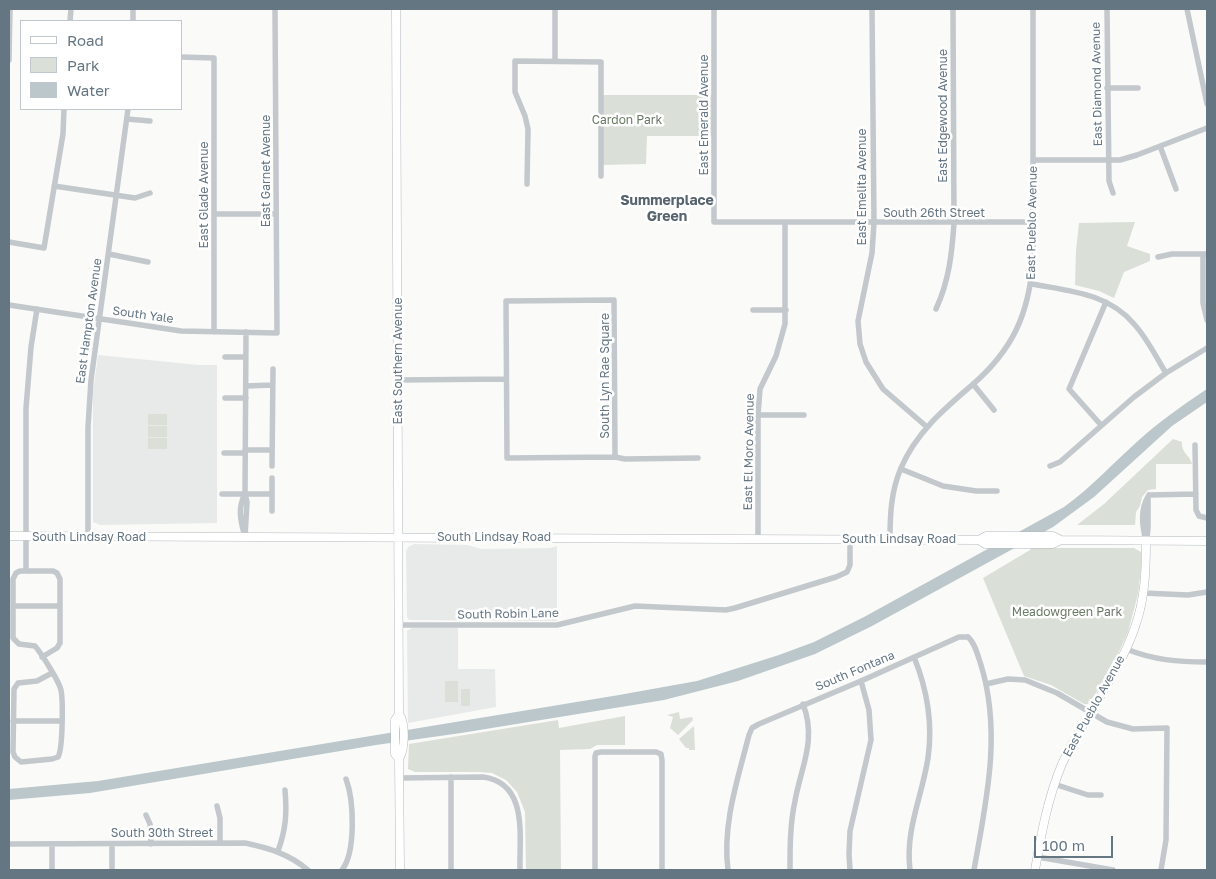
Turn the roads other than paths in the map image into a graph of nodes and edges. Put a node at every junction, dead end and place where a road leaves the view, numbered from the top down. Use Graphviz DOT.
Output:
graph roads {
  1 [pos="10,9"];
  2 [pos="275,9"];
  3 [pos="396,9"];
  4 [pos="555,9"];
  5 [pos="714,9"];
  6 [pos="872,9"];
  7 [pos="953,9"];
  8 [pos="1033,9"];
  9 [pos="1107,9"];
  10 [pos="1187,9"];
  11 [pos="182,57"];
  12 [pos="9,60"];
  13 [pos="555,61"];
  14 [pos="1108,88"];
  15 [pos="1138,88"];
  16 [pos="1207,104"];
  17 [pos="64,110"];
  18 [pos="128,110"];
  19 [pos="127,119"];
  20 [pos="150,121"];
  21 [pos="1207,128"];
  22 [pos="1160,146"];
  23 [pos="1033,160"];
  24 [pos="1108,160"];
  25 [pos="602,176"];
  26 [pos="528,184"];
  27 [pos="54,186"];
  28 [pos="1176,189"];
  29 [pos="150,193"];
  30 [pos="1113,193"];
  31 [pos="117,195"];
  32 [pos="214,214"];
  33 [pos="276,214"];
  34 [pos="714,222"];
  35 [pos="785,222"];
  36 [pos="1034,222"];
  37 [pos="874,223"];
  38 [pos="954,223"];
  39 [pos="9,242"];
  40 [pos="109,254"];
  41 [pos="1205,254"];
  42 [pos="1158,257"];
  43 [pos="148,262"];
  44 [pos="1032,284"];
  45 [pos="1106,302"];
  46 [pos="9,306"];
  47 [pos="37,309"];
  48 [pos="936,309"];
  49 [pos="753,310"];
  50 [pos="786,310"];
  51 [pos="98,319"];
  52 [pos="1207,320"];
  53 [pos="214,332"];
  54 [pos="246,332"];
  55 [pos="276,333"];
  56 [pos="1207,348"];
  57 [pos="225,357"];
  58 [pos="246,357"];
  59 [pos="273,369"];
  60 [pos="1166,373"];
  61 [pos="506,379"];
  62 [pos="398,380"];
  63 [pos="973,384"];
  64 [pos="272,385"];
  65 [pos="246,386"];
  66 [pos="225,398"];
  67 [pos="246,398"];
  68 [pos="994,410"];
  69 [pos="758,415"];
  70 [pos="804,415"];
  71 [pos="1102,425"];
  72 [pos="927,427"];
  73 [pos="1195,445"];
  74 [pos="272,450"];
  75 [pos="246,452"];
  76 [pos="224,453"];
  77 [pos="615,457"];
  78 [pos="698,458"];
  79 [pos="272,466"];
  80 [pos="1050,466"];
  81 [pos="901,469"];
  82 [pos="272,478"];
  83 [pos="997,491"];
  84 [pos="222,494"];
  85 [pos="245,494"];
  86 [pos="272,494"];
  87 [pos="1196,494"];
  88 [pos="272,511"];
  89 [pos="1207,518"];
  90 [pos="9,536"];
  91 [pos="26,536"];
  92 [pos="88,536"];
  93 [pos="245,537"];
  94 [pos="398,537"];
  95 [pos="758,539"];
  96 [pos="850,539"];
  97 [pos="890,539"];
  98 [pos="979,540"];
  99 [pos="1061,540"];
  100 [pos="1146,541"];
  101 [pos="1207,541"];
  102 [pos="26,571"];
  103 [pos="1207,592"];
  104 [pos="1143,593"];
  105 [pos="13,606"];
  106 [pos="60,606"];
  107 [pos="398,625"];
  108 [pos="1126,649"];
  109 [pos="42,656"];
  110 [pos="914,657"];
  111 [pos="1207,662"];
  112 [pos="52,673"];
  113 [pos="861,681"];
  114 [pos="986,684"];
  115 [pos="803,704"];
  116 [pos="1091,713"];
  117 [pos="13,720"];
  118 [pos="61,720"];
  119 [pos="399,778"];
  120 [pos="451,778"];
  121 [pos="346,779"];
  122 [pos="1054,784"];
  123 [pos="285,790"];
  124 [pos="1101,795"];
  125 [pos="216,806"];
  126 [pos="146,815"];
  127 [pos="220,843"];
  128 [pos="9,844"];
  129 [pos="52,844"];
  130 [pos="112,844"];
  131 [pos="151,844"];
  132 [pos="278,851"];
  133 [pos="1038,856"];
  134 [pos="1100,869"];
  135 [pos="52,870"];
  136 [pos="112,870"];
  137 [pos="308,870"];
  138 [pos="342,870"];
  139 [pos="400,870"];
  140 [pos="451,870"];
  141 [pos="520,870"];
  142 [pos="595,870"];
  143 [pos="662,870"];
  144 [pos="728,870"];
  145 [pos="790,870"];
  146 [pos="850,870"];
  147 [pos="910,870"];
  148 [pos="974,870"];
  149 [pos="1035,870"];
  150 [pos="1113,870"];
  151 [pos="1161,870"];
  1 -- 12 [label="street"];
  2 -- 33 [label="street, East Garnet Avenue"];
  3 -- 62 [label="main road, East Southern Avenue"];
  4 -- 13 [label="street"];
  5 -- 34 [label="street, East Emerald Avenue"];
  6 -- 37 [label="street, East Emelita Avenue"];
  7 -- 38 [label="street, East Edgewood Avenue"];
  8 -- 23 [label="street, East Pueblo Avenue"];
  9 -- 14 [label="street, East Diamond Avenue"];
  10 -- 16 [label="street"];
  11 -- 32 [label="street, East Glade Avenue"];
  13 -- 25 [label="street"];
  13 -- 26 [label="street"];
  14 -- 15 [label="street"];
  14 -- 24 [label="street, East Diamond Avenue"];
  17 -- 27 [label="street"];
  18 -- 19 [label="street, East Hampton Avenue"];
  19 -- 20 [label="street"];
  19 -- 31 [label="street, East Hampton Avenue"];
  21 -- 22 [label="street"];
  22 -- 24 [label="street"];
  22 -- 28 [label="street"];
  23 -- 24 [label="street"];
  23 -- 36 [label="street, East Pueblo Avenue"];
  24 -- 30 [label="street, East Diamond Avenue"];
  27 -- 31 [label="street"];
  27 -- 39 [label="street"];
  29 -- 31 [label="street"];
  31 -- 40 [label="street, East Hampton Avenue"];
  32 -- 33 [label="street"];
  32 -- 53 [label="street, East Glade Avenue"];
  33 -- 55 [label="street, East Garnet Avenue"];
  34 -- 35 [label="street, South 26th Street"];
  35 -- 37 [label="street, South 26th Street"];
  35 -- 50 [label="street, East El Moro Avenue"];
  36 -- 38 [label="street, South 26th Street"];
  36 -- 44 [label="street, East Pueblo Avenue"];
  37 -- 38 [label="street, South 26th Street"];
  37 -- 72 [label="street, East Emelita Avenue"];
  38 -- 48 [label="street, East Edgewood Avenue"];
  40 -- 43 [label="street"];
  40 -- 51 [label="street, East Hampton Avenue"];
  41 -- 42 [label="street"];
  41 -- 52 [label="street"];
  44 -- 45 [label="street"];
  44 -- 63 [label="street, East Pueblo Avenue"];
  45 -- 60 [label="street"];
  45 -- 71 [label="street"];
  46 -- 47 [label="street, South Yale"];
  47 -- 51 [label="street, South Yale"];
  47 -- 91 [label="street"];
  49 -- 50 [label="street"];
  50 -- 69 [label="street, East El Moro Avenue"];
  51 -- 53 [label="street, South Yale"];
  51 -- 92 [label="street, East Hampton Avenue"];
  53 -- 54 [label="street, South Yale"];
  54 -- 55 [label="street, South Yale"];
  54 -- 58 [label="street"];
  56 -- 60 [label="street"];
  57 -- 58 [label="street"];
  58 -- 65 [label="street"];
  59 -- 64 [label="street"];
  60 -- 71 [label="street"];
  61 -- 62 [label="street"];
  61 -- 77 [label="street, South Lyn Rae Square"];
  61 -- 77 [label="street, South Lyn Rae Square"];
  62 -- 94 [label="main road, East Southern Avenue"];
  63 -- 68 [label="street"];
  63 -- 72 [label="street, East Pueblo Avenue"];
  64 -- 65 [label="street"];
  64 -- 74 [label="street"];
  65 -- 67 [label="street"];
  66 -- 67 [label="street"];
  67 -- 75 [label="street"];
  69 -- 70 [label="street"];
  69 -- 95 [label="street, East El Moro Avenue"];
  71 -- 80 [label="street"];
  72 -- 81 [label="street, East Pueblo Avenue"];
  73 -- 87 [label="street"];
  74 -- 75 [label="street"];
  74 -- 79 [label="street"];
  75 -- 76 [label="street"];
  75 -- 85 [label="street"];
  77 -- 78 [label="street, South Lyn Rae Square"];
  81 -- 83 [label="street"];
  81 -- 97 [label="street, East Pueblo Avenue"];
  82 -- 86 [label="street"];
  84 -- 85 [label="street"];
  85 -- 86 [label="street"];
  85 -- 93 [label="street"];
  86 -- 88 [label="street"];
  87 -- 89 [label="street"];
  87 -- 100 [label="street, East Pueblo Avenue"];
  90 -- 91 [label="main road, South Lindsay Road"];
  91 -- 92 [label="main road, South Lindsay Road"];
  91 -- 102 [label="street"];
  92 -- 93 [label="main road, South Lindsay Road"];
  93 -- 94 [label="main road, South Lindsay Road"];
  94 -- 95 [label="main road, South Lindsay Road"];
  94 -- 107 [label="main road, East Southern Avenue"];
  95 -- 96 [label="main road, South Lindsay Road"];
  96 -- 97 [label="main road, South Lindsay Road"];
  96 -- 107 [label="street, South Robin Lane"];
  97 -- 98 [label="main road, South Lindsay Road"];
  98 -- 99 [label="main road, South Lindsay Road"];
  98 -- 99 [label="main road, South Lindsay Road"];
  99 -- 100 [label="main road, South Lindsay Road"];
  100 -- 101 [label="main road, South Lindsay Road"];
  100 -- 104 [label="main road, East Pueblo Avenue"];
  102 -- 105 [label="street"];
  102 -- 106 [label="street"];
  103 -- 104 [label="street"];
  104 -- 108 [label="main road, East Pueblo Avenue"];
  105 -- 106 [label="street"];
  105 -- 109 [label="street"];
  106 -- 109 [label="street"];
  107 -- 119 [label="main road, East Southern Avenue"];
  108 -- 111 [label="street"];
  108 -- 116 [label="main road, East Pueblo Avenue"];
  109 -- 112 [label="street"];
  110 -- 113 [label="street, South Fontana"];
  110 -- 114 [label="street, South Fontana"];
  110 -- 147 [label="street"];
  112 -- 117 [label="street"];
  112 -- 118 [label="street"];
  113 -- 115 [label="street, South Fontana"];
  113 -- 146 [label="street"];
  114 -- 116 [label="street"];
  114 -- 148 [label="street"];
  115 -- 144 [label="street, South Fontana"];
  115 -- 145 [label="street"];
  116 -- 122 [label="main road, East Pueblo Avenue"];
  116 -- 151 [label="street"];
  117 -- 118 [label="street"];
  117 -- 118 [label="street"];
  119 -- 120 [label="street"];
  119 -- 139 [label="main road, East Southern Avenue"];
  120 -- 140 [label="street"];
  120 -- 141 [label="street"];
  121 -- 138 [label="street"];
  122 -- 124 [label="street"];
  122 -- 133 [label="main road, East Pueblo Avenue"];
  123 -- 132 [label="street"];
  125 -- 127 [label="street"];
  126 -- 131 [label="street"];
  127 -- 131 [label="street, South 30th Street"];
  127 -- 132 [label="street, South 30th Street"];
  128 -- 129 [label="street, South 30th Street"];
  129 -- 130 [label="street, South 30th Street"];
  129 -- 135 [label="street"];
  130 -- 131 [label="street, South 30th Street"];
  130 -- 136 [label="street"];
  132 -- 137 [label="street, South 30th Street"];
  133 -- 134 [label="street"];
  133 -- 149 [label="main road, East Pueblo Avenue"];
  134 -- 150 [label="street"];
  142 -- 143 [label="street"];
}
